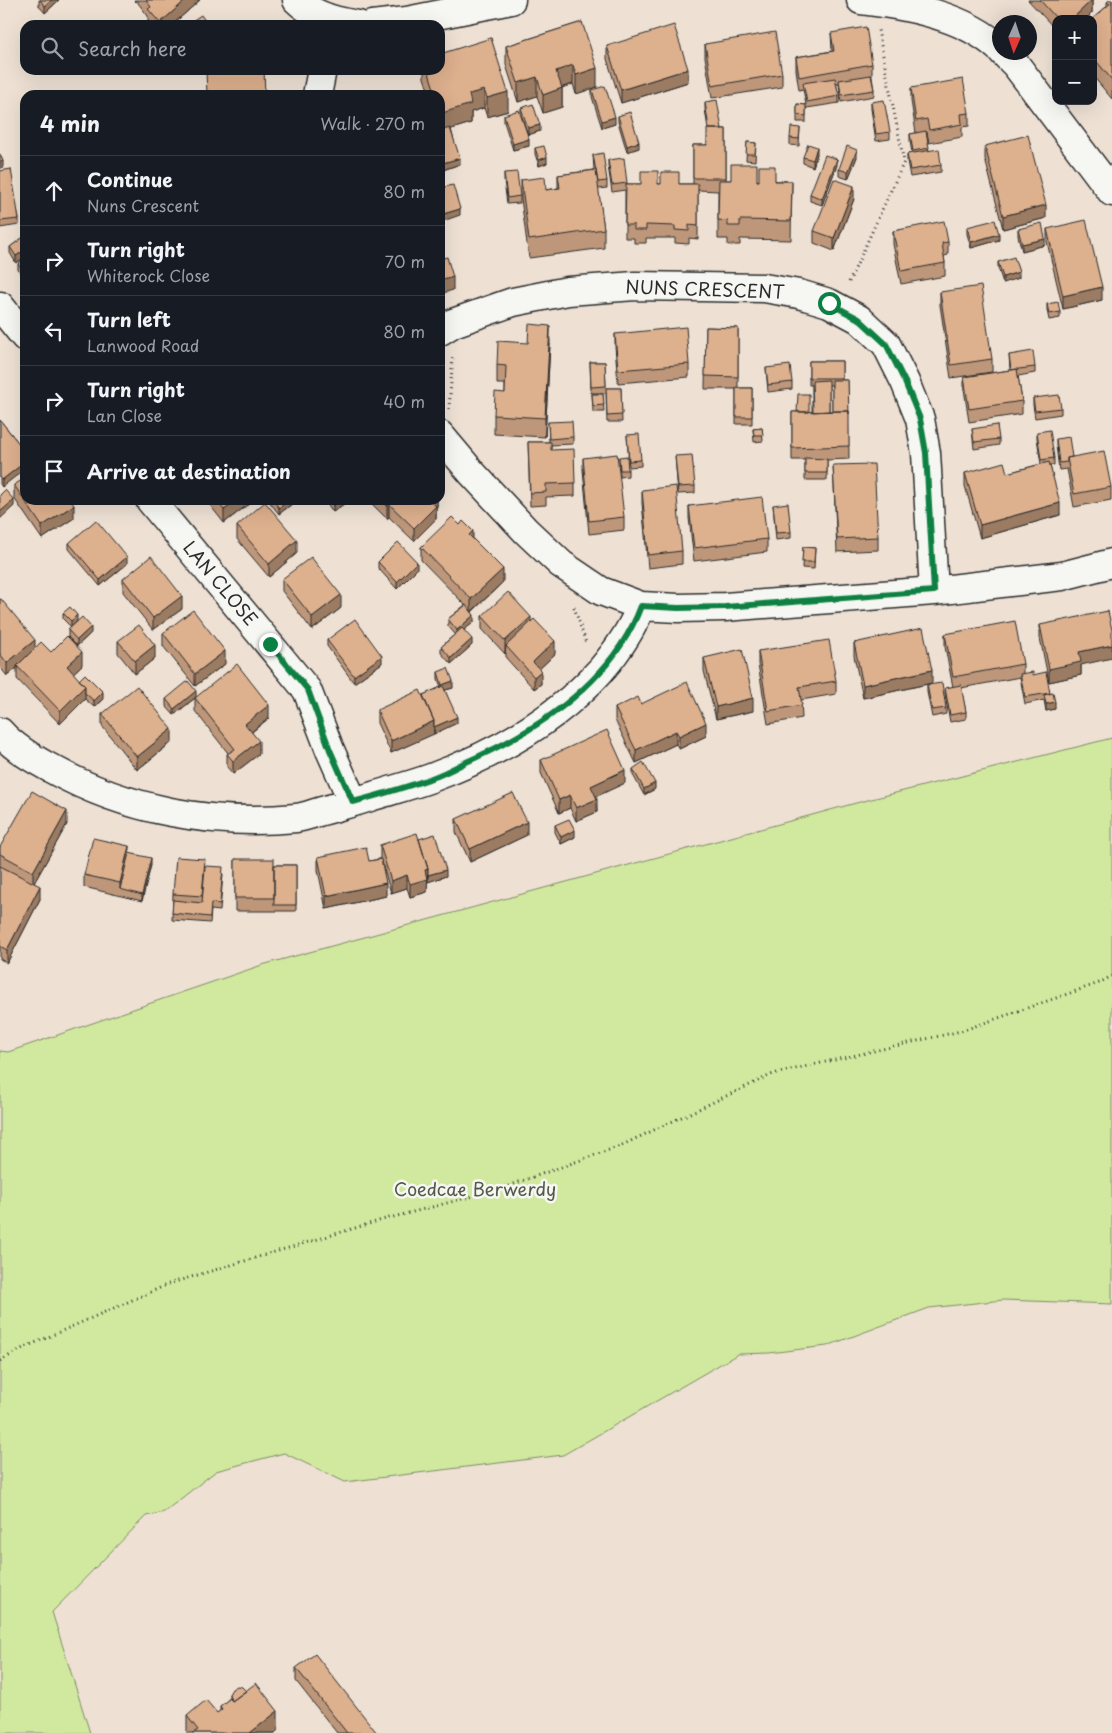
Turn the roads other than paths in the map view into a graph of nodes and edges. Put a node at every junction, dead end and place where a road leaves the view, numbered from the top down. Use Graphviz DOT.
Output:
graph roads {
  1 [pos="297,0"];
  2 [pos="511,0"];
  3 [pos="868,0"];
  4 [pos="334,20"];
  5 [pos="412,20"];
  6 [pos="992,43"];
  7 [pos="1011,60"];
  8 [pos="321,75"];
  9 [pos="318,90"];
  10 [pos="1112,192"];
  11 [pos="0,306"];
  12 [pos="448,327"];
  13 [pos="20,332"];
  14 [pos="445,441"];
  15 [pos="154,505"];
  16 [pos="1112,563"];
  17 [pos="934,591"];
  18 [pos="641,606"];
  19 [pos="3,745"];
  20 [pos="353,802"];
  1 -- 4 [label="street"];
  2 -- 5 [label="street"];
  3 -- 6 [label="street"];
  7 -- 10 [label="street"];
  8 -- 9 [label="street"];
  11 -- 13 [label="street"];
  12 -- 17 [label="street, NUNS CRESCENT"];
  14 -- 18 [label="street"];
  15 -- 20 [label="street, LAN CLOSE"];
  16 -- 17 [label="street"];
  17 -- 18 [label="street"];
  18 -- 20 [label="street"];
  19 -- 20 [label="street"];
}
